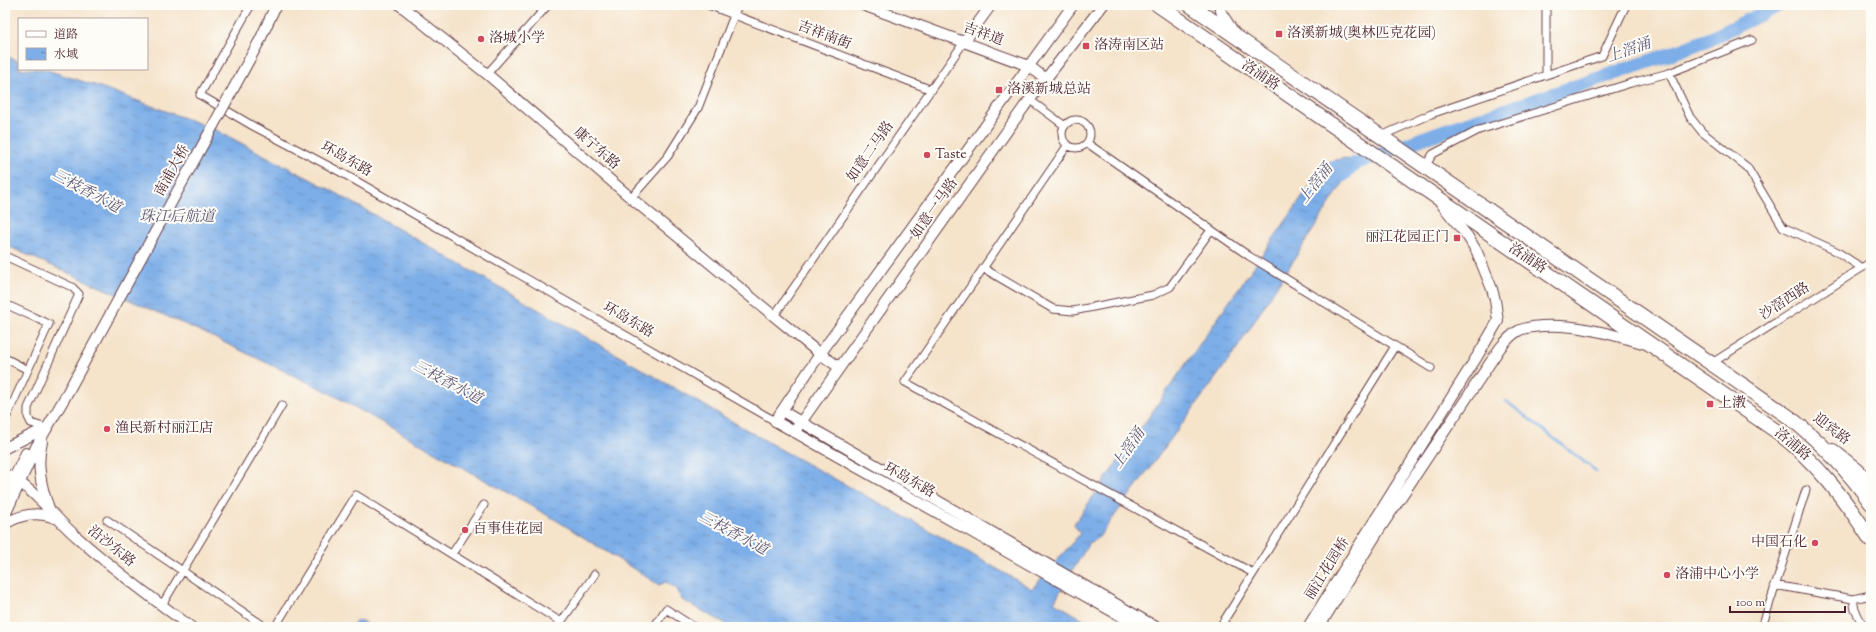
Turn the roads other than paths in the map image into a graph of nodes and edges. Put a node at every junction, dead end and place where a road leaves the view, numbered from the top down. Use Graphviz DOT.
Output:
graph roads {
  1 [pos="251,5"];
  2 [pos="276,5"];
  3 [pos="400,5"];
  4 [pos="548,5"];
  5 [pos="708,5"];
  6 [pos="738,5"];
  7 [pos="863,5"];
  8 [pos="991,5"];
  9 [pos="1073,5"];
  10 [pos="1103,5"];
  11 [pos="1158,5"];
  12 [pos="1190,5"];
  13 [pos="1219,5"];
  14 [pos="1546,5"];
  15 [pos="1626,5"];
  16 [pos="734,15"];
  17 [pos="1237,37"];
  18 [pos="1752,40"];
  19 [pos="964,42"];
  20 [pos="1028,66"];
  21 [pos="1669,73"];
  22 [pos="487,74"];
  23 [pos="1546,75"];
  24 [pos="1046,79"];
  25 [pos="932,90"];
  26 [pos="1030,100"];
  27 [pos="1065,126"];
  28 [pos="1381,136"];
  29 [pos="1087,143"];
  30 [pos="1067,146"];
  31 [pos="1425,166"];
  32 [pos="631,198"];
  33 [pos="1437,198"];
  34 [pos="1211,230"];
  35 [pos="5,256"];
  36 [pos="1871,262"];
  37 [pos="983,268"];
  38 [pos="1862,268"];
  39 [pos="5,304"];
  40 [pos="774,316"];
  41 [pos="1395,346"];
  42 [pos="1656,347"];
  43 [pos="820,354"];
  44 [pos="5,358"];
  45 [pos="1712,363"];
  46 [pos="839,367"];
  47 [pos="1431,368"];
  48 [pos="28,370"];
  49 [pos="282,405"];
  50 [pos="782,411"];
  51 [pos="5,414"];
  52 [pos="1789,417"];
  53 [pos="775,421"];
  54 [pos="800,422"];
  55 [pos="46,428"];
  56 [pos="794,432"];
  57 [pos="5,448"];
  58 [pos="13,478"];
  59 [pos="1871,483"];
  60 [pos="1806,490"];
  61 [pos="5,497"];
  62 [pos="1871,503"];
  63 [pos="484,505"];
  64 [pos="5,515"];
  65 [pos="53,515"];
  66 [pos="107,520"];
  67 [pos="5,524"];
  68 [pos="1375,528"];
  69 [pos="1871,540"];
  70 [pos="452,554"];
  71 [pos="1044,568"];
  72 [pos="183,570"];
  73 [pos="1253,573"];
  74 [pos="595,574"];
  75 [pos="1071,583"];
  76 [pos="1774,585"];
  77 [pos="1871,595"];
  78 [pos="1853,599"];
  79 [pos="162,605"];
  80 [pos="261,624"];
  81 [pos="560,625"];
  82 [pos="192,627"];
  83 [pos="275,627"];
  84 [pos="654,627"];
  85 [pos="694,627"];
  86 [pos="1140,627"];
  87 [pos="1156,627"];
  88 [pos="1220,627"];
  89 [pos="1308,627"];
  90 [pos="1320,627"];
  91 [pos="1762,627"];
  92 [pos="1864,627"];
  1 -- 53 [label="street, 环岛东路"];
  2 -- 55 [label="street, 南浦大桥, bridge"];
  3 -- 22 [label="street, 康宁东路"];
  4 -- 22 [label="street"];
  5 -- 16 [label="street, 吉祥南街"];
  6 -- 16 [label="street"];
  7 -- 19 [label="street, 吉祥道"];
  8 -- 19 [label="street, 如意二马路"];
  9 -- 20 [label="street, 如意一马路"];
  10 -- 24 [label="street, 如意一马路"];
  11 -- 33 [label="highway, 洛浦路"];
  12 -- 17 [label="highway, 洛浦路"];
  13 -- 17 [label="street"];
  14 -- 23 [label="street"];
  15 -- 23 [label="street"];
  16 -- 25 [label="street, 吉祥南街"];
  16 -- 32 [label="street"];
  17 -- 28 [label="highway, 洛浦路"];
  18 -- 21 [label="street"];
  19 -- 20 [label="street, 吉祥道"];
  19 -- 25 [label="street, 如意二马路"];
  20 -- 24 [label="street, 吉祥道"];
  20 -- 43 [label="street, 如意一马路"];
  21 -- 31 [label="street"];
  21 -- 38 [label="street"];
  22 -- 32 [label="street, 康宁东路"];
  23 -- 28 [label="street"];
  24 -- 26 [label="street, 如意一马路"];
  25 -- 40 [label="street, 如意二马路"];
  26 -- 27 [label="street"];
  26 -- 46 [label="street, 如意一马路"];
  27 -- 29 [label="street"];
  27 -- 30 [label="street"];
  28 -- 31 [label="highway, 洛浦路"];
  29 -- 30 [label="street"];
  29 -- 34 [label="street"];
  30 -- 37 [label="street"];
  31 -- 45 [label="highway, 洛浦路"];
  32 -- 40 [label="street, 康宁东路"];
  33 -- 42 [label="highway, 洛浦路"];
  33 -- 68 [label="street"];
  34 -- 37 [label="street"];
  34 -- 41 [label="street"];
  35 -- 55 [label="street"];
  36 -- 38 [label="street, 沙滘西路"];
  37 -- 73 [label="street"];
  38 -- 45 [label="street, 沙滘西路"];
  39 -- 48 [label="street"];
  40 -- 43 [label="street, 康宁东路"];
  41 -- 47 [label="street"];
  41 -- 73 [label="street"];
  42 -- 68 [label="street"];
  42 -- 69 [label="highway, 洛浦路"];
  43 -- 46 [label="street, 康宁东路"];
  43 -- 50 [label="street, 如意一马路"];
  44 -- 48 [label="street"];
  45 -- 52 [label="highway, 洛浦路"];
  46 -- 54 [label="street, 如意一马路"];
  48 -- 51 [label="street"];
  49 -- 72 [label="street"];
  50 -- 53 [label="street, 如意一马路"];
  50 -- 54 [label="street, 环岛东路"];
  52 -- 59 [label="main road, 迎宾路"];
  52 -- 62 [label="highway, 洛浦路"];
  53 -- 56 [label="street, 环岛东路"];
  54 -- 56 [label="street, 如意一马路"];
  54 -- 71 [label="street, 环岛东路"];
  55 -- 57 [label="street"];
  55 -- 58 [label="street"];
  55 -- 65 [label="street"];
  56 -- 71 [label="street, 环岛东路"];
  58 -- 61 [label="street"];
  58 -- 64 [label="street"];
  58 -- 65 [label="street, 沿沙东路"];
  60 -- 76 [label="street"];
  63 -- 70 [label="street"];
  65 -- 67 [label="street"];
  65 -- 79 [label="street, 沿沙东路"];
  66 -- 72 [label="street"];
  68 -- 89 [label="street, 丽江花园桥"];
  68 -- 90 [label="street, 丽江花园桥"];
  70 -- 81 [label="street"];
  70 -- 83 [label="street"];
  71 -- 75 [label="street"];
  72 -- 79 [label="street"];
  72 -- 80 [label="street"];
  73 -- 88 [label="street"];
  74 -- 81 [label="street"];
  75 -- 86 [label="street"];
  75 -- 87 [label="street"];
  76 -- 78 [label="street"];
  76 -- 91 [label="street"];
  77 -- 78 [label="street"];
  78 -- 92 [label="street"];
  79 -- 82 [label="street, 沿沙东路"];
  84 -- 85 [label="street"];
}
